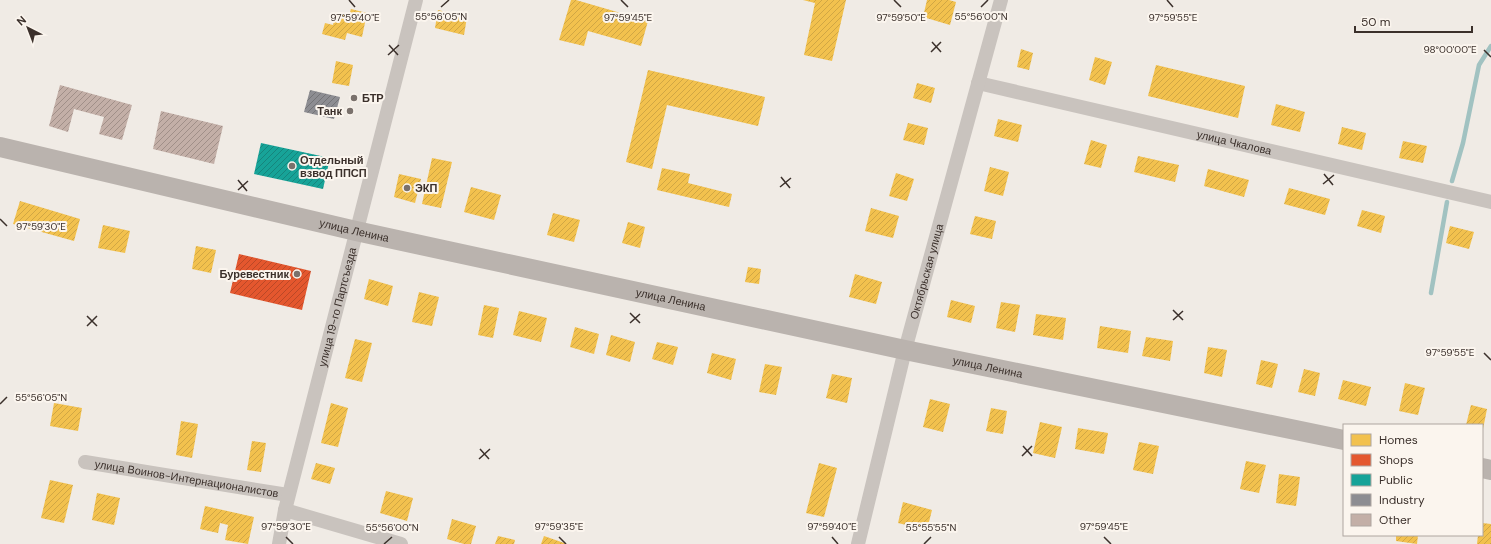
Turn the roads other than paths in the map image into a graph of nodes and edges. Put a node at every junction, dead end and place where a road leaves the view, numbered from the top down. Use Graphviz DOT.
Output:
graph roads {
  1 [pos="416,0"];
  2 [pos="1001,0"];
  3 [pos="978,83"];
  4 [pos="0,147"];
  5 [pos="1491,202"];
  6 [pos="356,231"];
  7 [pos="905,350"];
  8 [pos="1343,440"];
  9 [pos="85,462"];
  10 [pos="288,495"];
  11 [pos="285,510"];
  12 [pos="279,544"];
  13 [pos="401,544"];
  14 [pos="858,544"];
  1 -- 6 [label="street, улица 19-го Партсъезда"];
  2 -- 3 [label="street, Октябрьская улица"];
  3 -- 5 [label="street, улица Чкалова"];
  3 -- 7 [label="street, Октябрьская улица"];
  4 -- 6 [label="main road, улица Ленина"];
  6 -- 7 [label="main road, улица Ленина"];
  6 -- 10 [label="street, улица 19-го Партсъезда"];
  7 -- 8 [label="main road, улица Ленина"];
  7 -- 14 [label="street, Октябрьская улица"];
  9 -- 10 [label="street, улица Воинов-Интернационалистов"];
  10 -- 11 [label="street, улица 19-го Партсъезда"];
  11 -- 12 [label="street, улица 19-го Партсъезда"];
  11 -- 13 [label="street, улица Воинов-Интернационалистов"];
}
